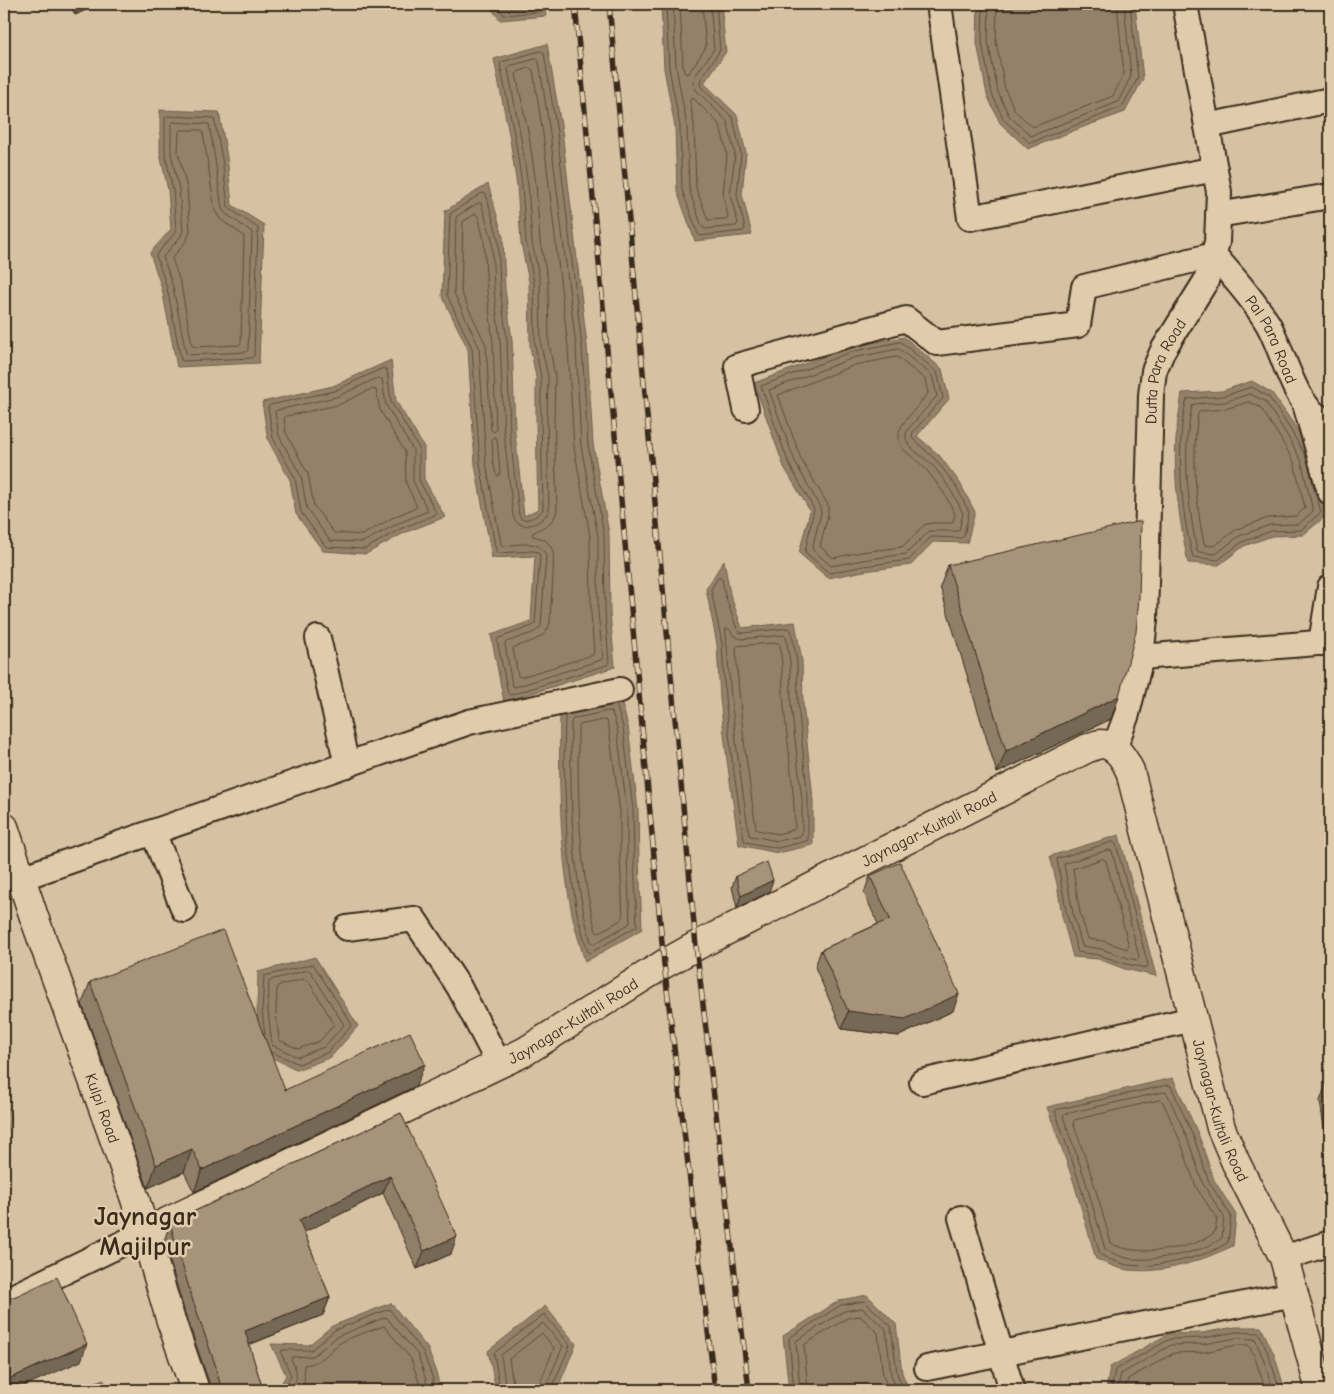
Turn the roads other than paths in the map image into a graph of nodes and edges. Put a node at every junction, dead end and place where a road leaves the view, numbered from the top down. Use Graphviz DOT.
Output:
graph roads {
  1 [pos="939,4"];
  2 [pos="1185,4"];
  3 [pos="1330,100"];
  4 [pos="1207,126"];
  5 [pos="1215,169"];
  6 [pos="1330,196"];
  7 [pos="1218,215"];
  8 [pos="1214,255"];
  9 [pos="1306,404"];
  10 [pos="746,409"];
  11 [pos="1330,421"];
  12 [pos="1330,492"];
  13 [pos="1330,587"];
  14 [pos="318,638"];
  15 [pos="1325,643"];
  16 [pos="1141,656"];
  17 [pos="620,690"];
  18 [pos="1114,749"];
  19 [pos="347,765"];
  20 [pos="4,827"];
  21 [pos="153,832"];
  22 [pos="21,878"];
  23 [pos="184,910"];
  24 [pos="347,928"];
  25 [pos="1193,1019"];
  26 [pos="499,1064"];
  27 [pos="922,1082"];
  28 [pos="961,1218"];
  29 [pos="144,1234"];
  30 [pos="1330,1243"];
  31 [pos="1284,1258"];
  32 [pos="1294,1294"];
  33 [pos="4,1301"];
  34 [pos="1001,1353"];
  35 [pos="927,1368"];
  36 [pos="195,1390"];
  37 [pos="1012,1390"];
  38 [pos="1320,1390"];
  1 -- 5 [label="street"];
  2 -- 4 [label="street, Dutta Para Road"];
  3 -- 4 [label="street"];
  4 -- 5 [label="street, Dutta Para Road"];
  5 -- 7 [label="street, Dutta Para Road"];
  6 -- 7 [label="street"];
  7 -- 8 [label="street, Dutta Para Road"];
  8 -- 9 [label="street, Pal Para Road"];
  8 -- 10 [label="street"];
  8 -- 16 [label="street, Dutta Para Road"];
  9 -- 11 [label="street, Pal Para Road"];
  9 -- 12 [label="street"];
  13 -- 15 [label="street"];
  14 -- 19 [label="street"];
  15 -- 16 [label="street"];
  16 -- 18 [label="street, Dutta Para Road"];
  17 -- 19 [label="street"];
  18 -- 25 [label="main road, Jaynagar-Kultali Road"];
  18 -- 26 [label="main road, Jaynagar-Kultali Road"];
  19 -- 21 [label="street"];
  20 -- 22 [label="main road, Kulpi Road"];
  21 -- 22 [label="street"];
  21 -- 23 [label="street"];
  22 -- 29 [label="main road, Kulpi Road"];
  24 -- 26 [label="street"];
  25 -- 27 [label="street"];
  25 -- 31 [label="main road, Jaynagar-Kultali Road"];
  26 -- 29 [label="main road, Jaynagar-Kultali Road"];
  28 -- 34 [label="street"];
  29 -- 33 [label="street"];
  29 -- 36 [label="main road, Kulpi Road"];
  30 -- 31 [label="street"];
  31 -- 32 [label="main road, Jaynagar-Kultali Road"];
  32 -- 34 [label="street"];
  32 -- 38 [label="main road, Jaynagar-Kultali Road"];
  34 -- 35 [label="street"];
  34 -- 37 [label="street"];
}
